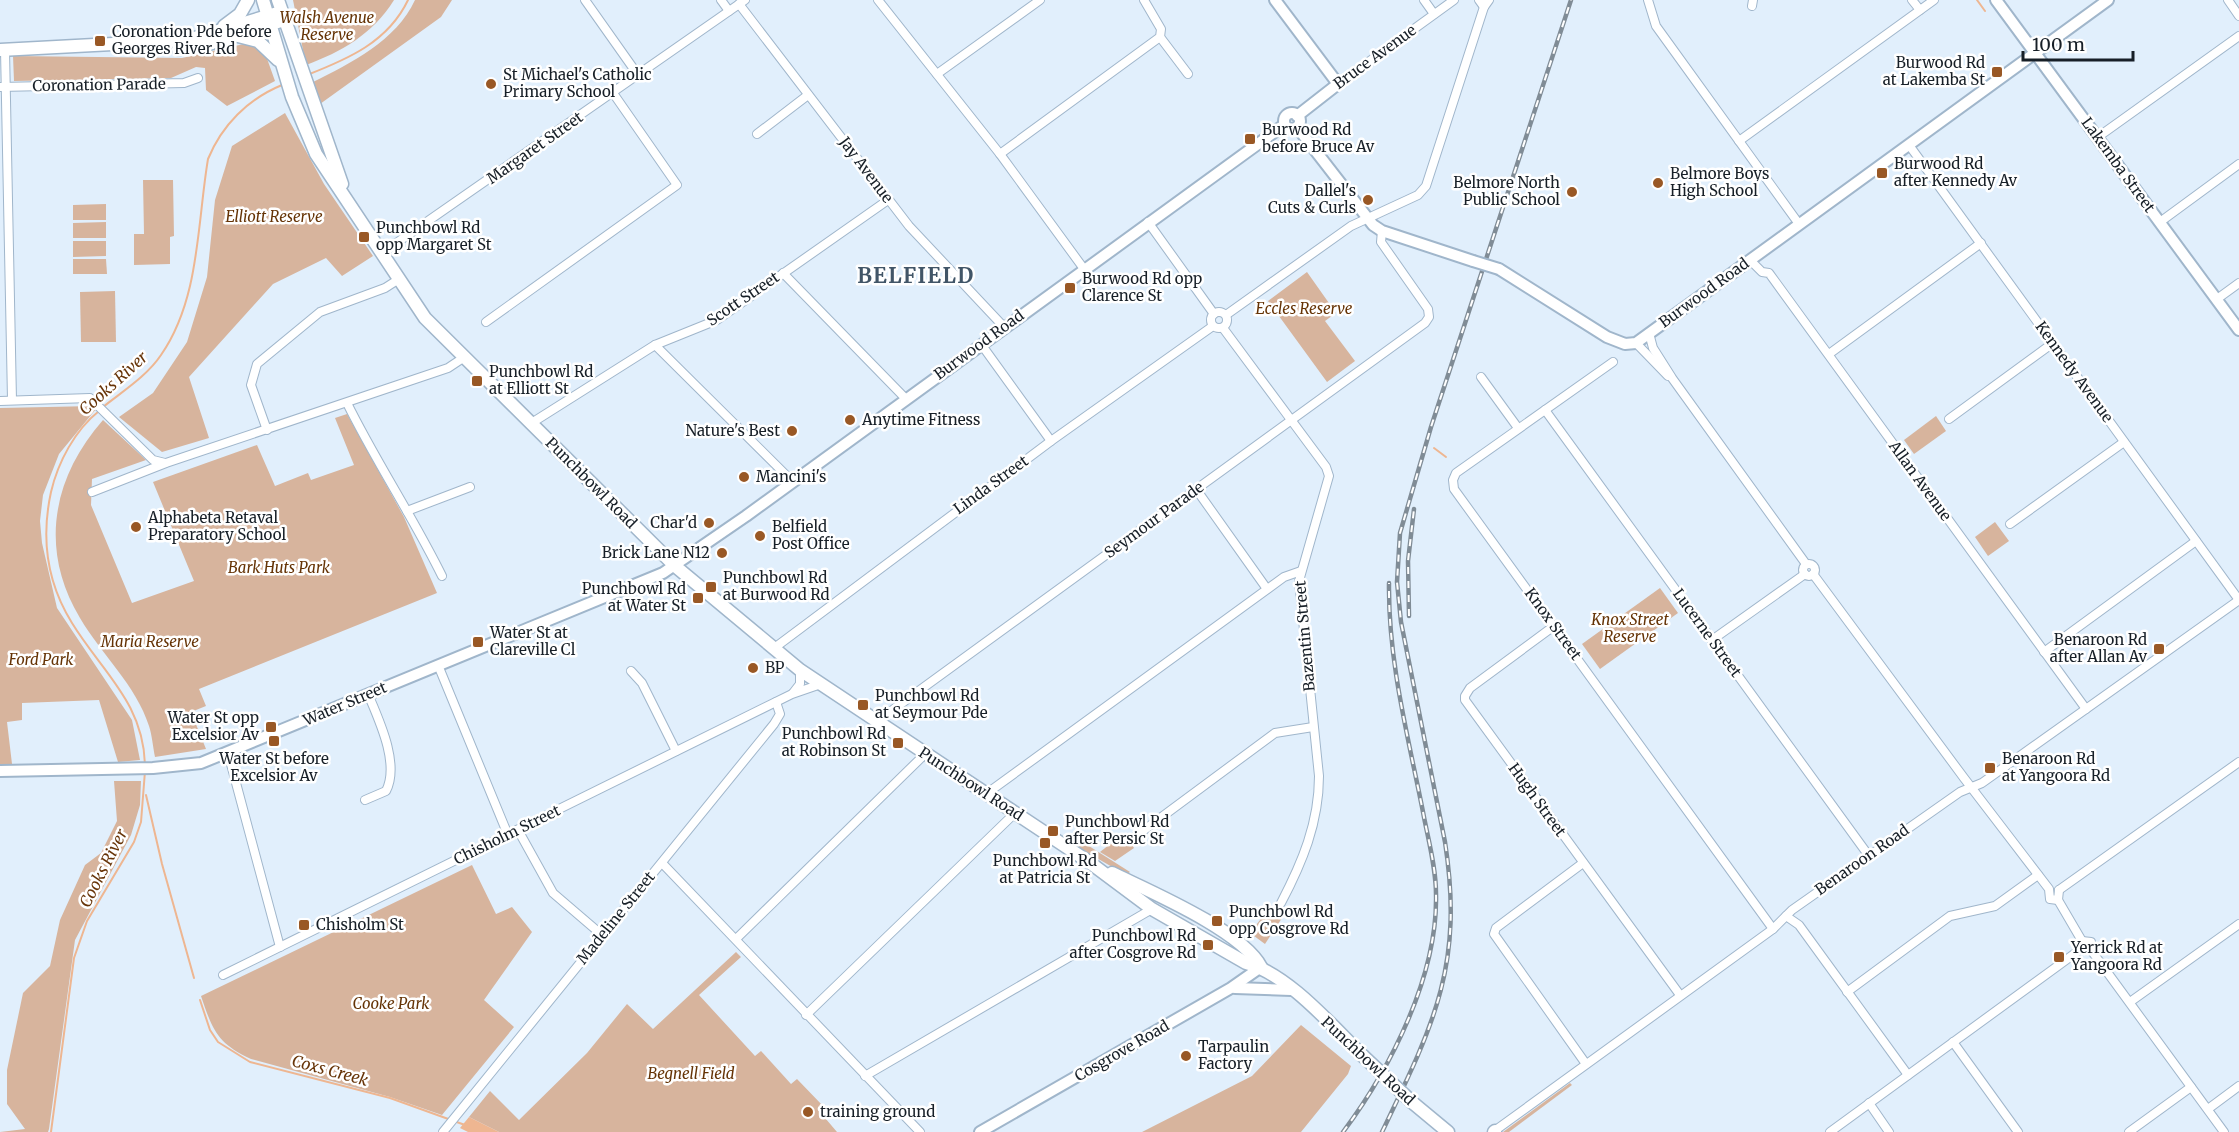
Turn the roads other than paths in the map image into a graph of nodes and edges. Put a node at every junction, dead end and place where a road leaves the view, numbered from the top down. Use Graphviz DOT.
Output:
graph roads {
  1 [pos="248,0"];
  2 [pos="263,0"];
  3 [pos="585,0"];
  4 [pos="721,0"];
  5 [pos="878,0"];
  6 [pos="1040,0"];
  7 [pos="1144,0"];
  8 [pos="1275,0"];
  9 [pos="1424,0"];
  10 [pos="1454,0"];
  11 [pos="1648,0"];
  12 [pos="1912,0"];
  13 [pos="1934,0"];
  14 [pos="1996,0"];
  15 [pos="2108,0"];
  16 [pos="2228,0"];
  17 [pos="742,2"];
  18 [pos="1484,2"];
  19 [pos="281,10"];
  20 [pos="1920,10"];
  21 [pos="729,11"];
  22 [pos="1434,14"];
  23 [pos="2239,16"];
  24 [pos="270,24"];
  25 [pos="217,33"];
  26 [pos="232,36"];
  27 [pos="2239,36"];
  28 [pos="1160,37"];
  29 [pos="3,50"];
  30 [pos="2036,52"];
  31 [pos="284,68"];
  32 [pos="937,74"];
  33 [pos="1188,74"];
  34 [pos="638,75"];
  35 [pos="198,78"];
  36 [pos="1338,84"];
  37 [pos="3,87"];
  38 [pos="614,93"];
  39 [pos="808,95"];
  40 [pos="1297,116"];
  41 [pos="1284,125"];
  42 [pos="1297,127"];
  43 [pos="757,134"];
  44 [pos="2098,137"];
  45 [pos="1739,141"];
  46 [pos="1909,145"];
  47 [pos="1000,154"];
  48 [pos="2239,164"];
  49 [pos="348,199"];
  50 [pos="888,200"];
  51 [pos="1365,218"];
  52 [pos="1148,222"];
  53 [pos="2160,222"];
  54 [pos="1799,224"];
  55 [pos="1382,231"];
  56 [pos="4,239"];
  57 [pos="1981,243"];
  58 [pos="382,253"];
  59 [pos="1750,260"];
  60 [pos="1083,269"];
  61 [pos="783,273"];
  62 [pos="399,279"];
  63 [pos="2239,283"];
  64 [pos="2217,299"];
  65 [pos="1214,314"];
  66 [pos="1226,315"];
  67 [pos="486,322"];
  68 [pos="1213,326"];
  69 [pos="1004,327"];
  70 [pos="1223,328"];
  71 [pos="2239,330"];
  72 [pos="1649,333"];
  73 [pos="1636,342"];
  74 [pos="2053,343"];
  75 [pos="981,344"];
  76 [pos="655,345"];
  77 [pos="1829,354"];
  78 [pos="463,358"];
  79 [pos="1613,362"];
  80 [pos="1481,377"];
  81 [pos="1672,378"];
  82 [pos="906,399"];
  83 [pos="12,400"];
  84 [pos="0,401"];
  85 [pos="347,403"];
  86 [pos="1545,410"];
  87 [pos="1292,419"];
  88 [pos="1949,419"];
  89 [pos="530,424"];
  90 [pos="1518,428"];
  91 [pos="267,430"];
  92 [pos="1051,441"];
  93 [pos="2124,442"];
  94 [pos="166,463"];
  95 [pos="792,481"];
  96 [pos="470,487"];
  97 [pos="1196,489"];
  98 [pos="92,492"];
  99 [pos="407,511"];
  100 [pos="2010,524"];
  101 [pos="2196,541"];
  102 [pos="675,566"];
  103 [pos="1301,571"];
  104 [pos="1809,574"];
  105 [pos="442,576"];
  106 [pos="1267,589"];
  107 [pos="2239,600"];
  108 [pos="1554,626"];
  109 [pos="1713,640"];
  110 [pos="773,649"];
  111 [pos="2044,652"];
  112 [pos="438,665"];
  113 [pos="800,670"];
  114 [pos="631,671"];
  115 [pos="820,684"];
  116 [pos="368,694"];
  117 [pos="792,694"];
  118 [pos="776,702"];
  119 [pos="2086,709"];
  120 [pos="876,722"];
  121 [pos="1313,727"];
  122 [pos="676,751"];
  123 [pos="228,753"];
  124 [pos="925,753"];
  125 [pos="2239,762"];
  126 [pos="0,771"];
  127 [pos="1971,787"];
  128 [pos="986,794"];
  129 [pos="365,800"];
  130 [pos="1015,813"];
  131 [pos="518,830"];
  132 [pos="508,835"];
  133 [pos="1136,836"];
  134 [pos="1869,855"];
  135 [pos="1089,862"];
  136 [pos="662,863"];
  137 [pos="1583,863"];
  138 [pos="2038,875"];
  139 [pos="2049,889"];
  140 [pos="2059,890"];
  141 [pos="2058,900"];
  142 [pos="1281,903"];
  143 [pos="1152,909"];
  144 [pos="1786,916"];
  145 [pos="2239,924"];
  146 [pos="1773,929"];
  147 [pos="602,934"];
  148 [pos="735,939"];
  149 [pos="2081,945"];
  150 [pos="280,947"];
  151 [pos="1261,967"];
  152 [pos="223,975"];
  153 [pos="1231,988"];
  154 [pos="1847,992"];
  155 [pos="1296,994"];
  156 [pos="1680,995"];
  157 [pos="2130,1002"];
  158 [pos="806,1015"];
  159 [pos="1953,1042"];
  160 [pos="1586,1064"];
  161 [pos="1908,1075"];
  162 [pos="865,1076"];
  163 [pos="2239,1086"];
  164 [pos="2191,1087"];
  165 [pos="1869,1103"];
  166 [pos="2208,1109"];
  167 [pos="444,1130"];
  168 [pos="920,1132"];
  169 [pos="980,1132"];
  170 [pos="1448,1132"];
  171 [pos="1494,1132"];
  172 [pos="1830,1132"];
  173 [pos="1889,1132"];
  174 [pos="2018,1132"];
  175 [pos="2128,1132"];
  176 [pos="2224,1132"];
  1 -- 25 [label="main road"];
  2 -- 24 [label="main road, Punchbowl Road"];
  3 -- 34 [label="street"];
  4 -- 21 [label="street"];
  5 -- 32 [label="street"];
  6 -- 32 [label="street"];
  7 -- 28 [label="street"];
  8 -- 36 [label="main road"];
  9 -- 22 [label="street"];
  10 -- 22 [label="street, Bruce Avenue"];
  11 -- 45 [label="street"];
  12 -- 20 [label="street"];
  13 -- 20 [label="street"];
  14 -- 30 [label="main road, Lakemba Street"];
  15 -- 30 [label="main road, Burwood Road"];
  16 -- 23 [label="street"];
  17 -- 21 [label="street, Margaret Street"];
  17 -- 39 [label="street, Jay Avenue"];
  18 -- 51 [label="street"];
  19 -- 24 [label="main road"];
  19 -- 49 [label="main road, Punchbowl Road"];
  20 -- 45 [label="street"];
  21 -- 34 [label="street, Margaret Street"];
  22 -- 36 [label="street, Bruce Avenue"];
  24 -- 25 [label="main road"];
  24 -- 26 [label="main road"];
  24 -- 31 [label="main road, Punchbowl Road"];
  25 -- 29 [label="main road"];
  26 -- 29 [label="main road"];
  26 -- 31 [label="main road"];
  27 -- 44 [label="street"];
  28 -- 33 [label="street"];
  28 -- 47 [label="street"];
  29 -- 37 [label="street"];
  30 -- 44 [label="main road, Lakemba Street"];
  30 -- 46 [label="main road, Burwood Road"];
  31 -- 49 [label="main road, Punchbowl Road"];
  32 -- 47 [label="street"];
  34 -- 38 [label="street, Margaret Street"];
  35 -- 37 [label="street, Coronation Parade"];
  36 -- 40 [label="main road, Bruce Avenue"];
  37 -- 56 [label="street"];
  38 -- 58 [label="street, Margaret Street"];
  38 -- 67 [label="street"];
  39 -- 43 [label="street"];
  39 -- 50 [label="street, Jay Avenue"];
  40 -- 41 [label="main road"];
  40 -- 42 [label="main road"];
  41 -- 42 [label="main road"];
  41 -- 52 [label="main road, Burwood Road"];
  42 -- 51 [label="main road"];
  44 -- 53 [label="main road, Lakemba Street"];
  45 -- 54 [label="street"];
  46 -- 54 [label="main road, Burwood Road"];
  46 -- 57 [label="street, Kennedy Avenue"];
  47 -- 60 [label="street"];
  48 -- 53 [label="street"];
  49 -- 58 [label="main road, Punchbowl Road"];
  50 -- 61 [label="street, Scott Street"];
  50 -- 69 [label="street, Jay Avenue"];
  51 -- 55 [label="main road"];
  51 -- 66 [label="street"];
  52 -- 60 [label="main road, Burwood Road"];
  52 -- 65 [label="street"];
  53 -- 64 [label="main road, Lakemba Street"];
  54 -- 59 [label="main road, Burwood Road"];
  55 -- 73 [label="main road, bridge"];
  55 -- 87 [label="street, Seymour Parade"];
  56 -- 83 [label="street"];
  57 -- 74 [label="street, Kennedy Avenue"];
  57 -- 77 [label="street"];
  58 -- 62 [label="main road, Punchbowl Road"];
  59 -- 72 [label="main road, Burwood Road"];
  59 -- 77 [label="street, Allan Avenue"];
  60 -- 69 [label="main road, Burwood Road"];
  61 -- 76 [label="street, Scott Street"];
  61 -- 82 [label="street"];
  62 -- 78 [label="main road, Punchbowl Road"];
  62 -- 91 [label="street"];
  63 -- 64 [label="street"];
  64 -- 71 [label="main road, Lakemba Street"];
  65 -- 66 [label="street"];
  65 -- 68 [label="street"];
  66 -- 70 [label="street"];
  68 -- 70 [label="street"];
  68 -- 92 [label="street, Linda Street"];
  69 -- 75 [label="main road, Burwood Road"];
  70 -- 87 [label="street, Bazentin Street"];
  72 -- 73 [label="main road, Burwood Road"];
  72 -- 81 [label="street"];
  73 -- 81 [label="street"];
  74 -- 88 [label="street"];
  74 -- 93 [label="street, Kennedy Avenue"];
  75 -- 82 [label="main road, Burwood Road"];
  75 -- 92 [label="street"];
  76 -- 89 [label="street, Scott Street"];
  76 -- 95 [label="street"];
  77 -- 111 [label="street, Allan Avenue"];
  78 -- 85 [label="street"];
  78 -- 89 [label="main road, Punchbowl Road"];
  79 -- 86 [label="street, Knox Street"];
  80 -- 90 [label="street"];
  81 -- 104 [label="street"];
  82 -- 95 [label="main road, Burwood Road"];
  83 -- 84 [label="street"];
  83 -- 94 [label="street"];
  85 -- 91 [label="street"];
  85 -- 99 [label="street"];
  86 -- 90 [label="street, Knox Street"];
  86 -- 109 [label="street, Lucerne Street"];
  87 -- 97 [label="street, Seymour Parade"];
  87 -- 103 [label="street, Bazentin Street"];
  89 -- 102 [label="main road, Punchbowl Road"];
  90 -- 108 [label="street, Knox Street"];
  91 -- 94 [label="street"];
  92 -- 110 [label="street, Linda Street"];
  93 -- 100 [label="street"];
  93 -- 101 [label="street, Kennedy Avenue"];
  94 -- 98 [label="street"];
  95 -- 102 [label="main road, Burwood Road"];
  96 -- 99 [label="street"];
  97 -- 106 [label="street"];
  97 -- 120 [label="street, Seymour Parade"];
  99 -- 105 [label="street"];
  101 -- 107 [label="street, Kennedy Avenue"];
  101 -- 111 [label="street"];
  102 -- 110 [label="main road, Punchbowl Road"];
  102 -- 112 [label="main road, Water Street"];
  103 -- 106 [label="street"];
  103 -- 121 [label="street, Bazentin Street"];
  104 -- 109 [label="street"];
  104 -- 127 [label="street"];
  106 -- 128 [label="street"];
  107 -- 119 [label="street, Benaroon Road"];
  108 -- 137 [label="street, Hugh Street"];
  108 -- 146 [label="street, Knox Street"];
  109 -- 134 [label="street, Lucerne Street"];
  110 -- 113 [label="main road, Punchbowl Road"];
  111 -- 119 [label="street, Allan Avenue"];
  112 -- 116 [label="main road, Water Street"];
  112 -- 132 [label="street"];
  113 -- 115 [label="main road, Punchbowl Road"];
  113 -- 117 [label="street"];
  114 -- 122 [label="street"];
  115 -- 117 [label="street, Chisholm Street"];
  115 -- 120 [label="main road, Punchbowl Road"];
  116 -- 123 [label="main road, Water Street"];
  116 -- 129 [label="street"];
  117 -- 118 [label="street, Chisholm Street"];
  118 -- 122 [label="street, Chisholm Street"];
  118 -- 136 [label="street, Madeline Street"];
  119 -- 127 [label="street, Benaroon Road"];
  120 -- 124 [label="main road, Punchbowl Road"];
  121 -- 133 [label="street"];
  121 -- 142 [label="street, Bazentin Street"];
  122 -- 131 [label="street, Chisholm Street"];
  123 -- 126 [label="main road, Water Street"];
  123 -- 150 [label="street"];
  124 -- 128 [label="main road, Punchbowl Road"];
  124 -- 148 [label="street"];
  125 -- 140 [label="street"];
  127 -- 134 [label="street, Benaroon Road"];
  127 -- 138 [label="street"];
  128 -- 130 [label="main road, Punchbowl Road"];
  130 -- 135 [label="main road, Punchbowl Road"];
  130 -- 158 [label="street"];
  131 -- 132 [label="street, Chisholm Street"];
  131 -- 147 [label="street"];
  132 -- 150 [label="street, Chisholm Street"];
  134 -- 144 [label="street, Benaroon Road"];
  135 -- 143 [label="main road, Punchbowl Road"];
  135 -- 151 [label="main road, Punchbowl Road"];
  136 -- 147 [label="street, Madeline Street"];
  136 -- 148 [label="street"];
  137 -- 156 [label="street, Hugh Street"];
  137 -- 160 [label="street"];
  138 -- 139 [label="street"];
  138 -- 154 [label="street"];
  139 -- 140 [label="street"];
  139 -- 141 [label="street"];
  140 -- 141 [label="street"];
  141 -- 149 [label="street"];
  143 -- 151 [label="main road, Punchbowl Road"];
  143 -- 162 [label="street"];
  144 -- 146 [label="street, Benaroon Road"];
  144 -- 154 [label="street"];
  145 -- 157 [label="street"];
  146 -- 156 [label="street, Benaroon Road"];
  147 -- 167 [label="street, Madeline Street"];
  148 -- 158 [label="street"];
  149 -- 157 [label="street"];
  149 -- 159 [label="street"];
  150 -- 152 [label="street, Chisholm Street"];
  151 -- 153 [label="main road, Cosgrove Road"];
  151 -- 155 [label="main road, Punchbowl Road"];
  153 -- 155 [label="main road"];
  153 -- 169 [label="main road, Cosgrove Road"];
  154 -- 161 [label="street"];
  155 -- 170 [label="main road, Punchbowl Road, bridge"];
  156 -- 160 [label="street, Benaroon Road"];
  157 -- 164 [label="street"];
  158 -- 162 [label="street"];
  159 -- 161 [label="street"];
  159 -- 174 [label="street"];
  160 -- 171 [label="street, Benaroon Road"];
  161 -- 165 [label="street"];
  162 -- 168 [label="street"];
  163 -- 166 [label="street"];
  164 -- 166 [label="street"];
  164 -- 175 [label="street"];
  165 -- 172 [label="street"];
  165 -- 173 [label="street"];
  166 -- 176 [label="street"];
}
